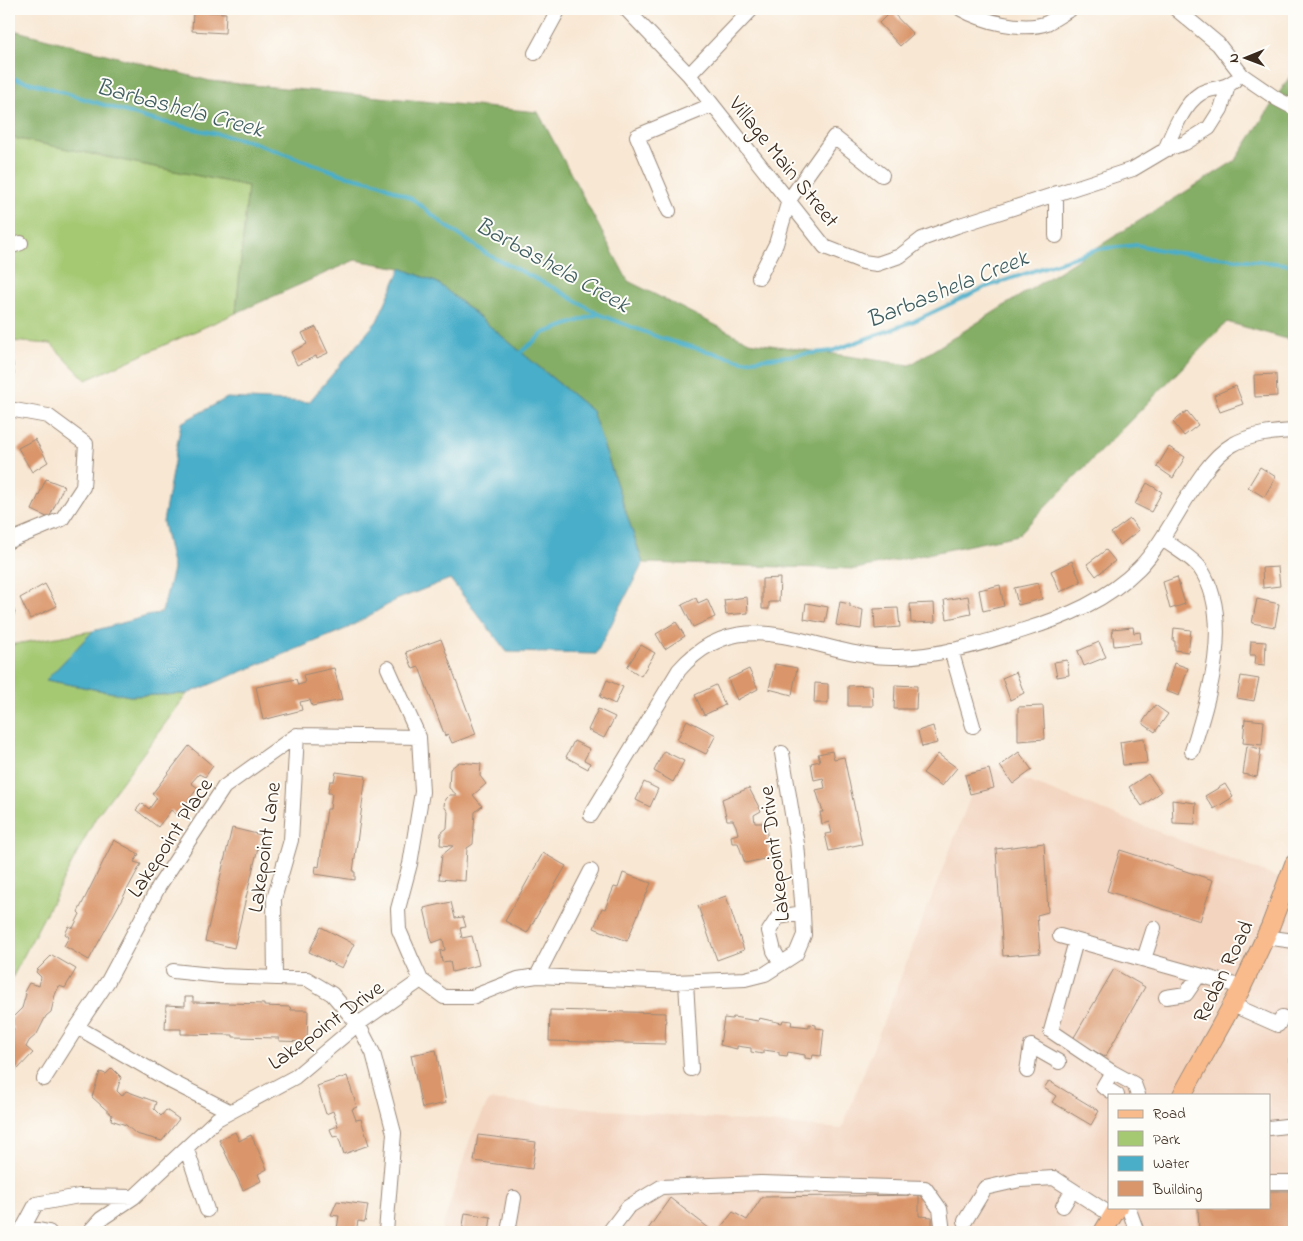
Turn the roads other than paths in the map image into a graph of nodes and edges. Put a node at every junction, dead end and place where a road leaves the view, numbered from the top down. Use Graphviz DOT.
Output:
graph roads {
  1 [pos="559,9"];
  2 [pos="626,9"];
  3 [pos="752,9"];
  4 [pos="961,9"];
  5 [pos="1071,9"];
  6 [pos="1176,9"];
  7 [pos="535,53"];
  8 [pos="689,75"];
  9 [pos="1242,75"];
  10 [pos="1228,86"];
  11 [pos="712,105"];
  12 [pos="1294,108"];
  13 [pos="1165,150"];
  14 [pos="882,175"];
  15 [pos="1056,193"];
  16 [pos="789,200"];
  17 [pos="669,211"];
  18 [pos="1056,236"];
  19 [pos="759,277"];
  20 [pos="9,409"];
  21 [pos="1294,431"];
  22 [pos="9,540"];
  23 [pos="1163,540"];
  24 [pos="952,650"];
  25 [pos="388,668"];
  26 [pos="973,726"];
  27 [pos="297,735"];
  28 [pos="420,737"];
  29 [pos="1192,751"];
  30 [pos="782,753"];
  31 [pos="591,815"];
  32 [pos="1293,870"];
  33 [pos="591,871"];
  34 [pos="1288,898"];
  35 [pos="803,913"];
  36 [pos="1154,928"];
  37 [pos="1060,936"];
  38 [pos="1265,937"];
  39 [pos="1076,941"];
  40 [pos="1294,942"];
  41 [pos="1144,959"];
  42 [pos="781,964"];
  43 [pos="173,971"];
  44 [pos="1199,975"];
  45 [pos="537,976"];
  46 [pos="275,978"];
  47 [pos="422,980"];
  48 [pos="686,982"];
  49 [pos="1242,987"];
  50 [pos="1166,997"];
  51 [pos="1233,1005"];
  52 [pos="1282,1017"];
  53 [pos="358,1024"];
  54 [pos="77,1027"];
  55 [pos="1051,1031"];
  56 [pos="1042,1052"];
  57 [pos="1059,1062"];
  58 [pos="692,1069"];
  59 [pos="1027,1071"];
  60 [pos="1112,1072"];
  61 [pos="44,1079"];
  62 [pos="1110,1091"];
  63 [pos="1138,1094"];
  64 [pos="1183,1094"];
  65 [pos="229,1111"];
  66 [pos="1294,1125"];
  67 [pos="1270,1128"];
  68 [pos="187,1150"];
  69 [pos="1270,1182"];
  70 [pos="1294,1182"];
  71 [pos="1072,1191"];
  72 [pos="134,1197"];
  73 [pos="514,1198"];
  74 [pos="1063,1206"];
  75 [pos="207,1210"];
  76 [pos="965,1221"];
  77 [pos="1112,1221"];
  78 [pos="22,1230"];
  79 [pos="49,1232"];
  80 [pos="89,1232"];
  81 [pos="386,1232"];
  82 [pos="508,1232"];
  83 [pos="609,1232"];
  84 [pos="943,1232"];
  85 [pos="1137,1232"];
  1 -- 7 [label="street"];
  2 -- 8 [label="street, Village Main Street"];
  3 -- 8 [label="street"];
  4 -- 5 [label="street"];
  6 -- 9 [label="street"];
  8 -- 11 [label="street, Village Main Street"];
  9 -- 10 [label="street"];
  9 -- 12 [label="street"];
  10 -- 13 [label="street, Village Main Street"];
  10 -- 13 [label="street"];
  11 -- 16 [label="street, Village Main Street"];
  11 -- 17 [label="street"];
  13 -- 15 [label="street, Village Main Street"];
  14 -- 16 [label="street"];
  15 -- 16 [label="street, Village Main Street"];
  15 -- 18 [label="street"];
  16 -- 19 [label="street"];
  20 -- 22 [label="street"];
  21 -- 23 [label="street"];
  23 -- 24 [label="street"];
  23 -- 29 [label="street"];
  24 -- 26 [label="street"];
  24 -- 31 [label="street"];
  25 -- 28 [label="street"];
  27 -- 28 [label="street"];
  27 -- 46 [label="street, Lakepoint Lane"];
  27 -- 54 [label="street, Lakepoint Place"];
  28 -- 47 [label="street"];
  30 -- 35 [label="street, Lakepoint Drive"];
  32 -- 34 [label="main road, Redan Road"];
  33 -- 45 [label="street"];
  34 -- 38 [label="main road, Redan Road"];
  35 -- 42 [label="street, Lakepoint Drive"];
  35 -- 42 [label="street"];
  36 -- 41 [label="street"];
  37 -- 39 [label="street"];
  38 -- 40 [label="street"];
  38 -- 49 [label="main road, Redan Road"];
  39 -- 41 [label="street"];
  39 -- 55 [label="street"];
  41 -- 44 [label="street"];
  42 -- 48 [label="street, Lakepoint Drive"];
  43 -- 46 [label="street"];
  44 -- 49 [label="street"];
  44 -- 50 [label="street"];
  45 -- 47 [label="street, Lakepoint Drive"];
  45 -- 48 [label="street, Lakepoint Drive"];
  46 -- 53 [label="street"];
  47 -- 53 [label="street, Lakepoint Drive"];
  48 -- 58 [label="street"];
  49 -- 51 [label="main road, Redan Road"];
  51 -- 52 [label="street"];
  51 -- 64 [label="main road, Redan Road"];
  53 -- 65 [label="street, Lakepoint Drive"];
  53 -- 81 [label="street"];
  54 -- 61 [label="street, Lakepoint Place"];
  54 -- 65 [label="street"];
  55 -- 56 [label="street"];
  55 -- 60 [label="street"];
  56 -- 57 [label="street"];
  56 -- 59 [label="street"];
  60 -- 62 [label="street"];
  60 -- 63 [label="street"];
  65 -- 68 [label="street, Lakepoint Drive"];
  66 -- 67 [label="street"];
  68 -- 72 [label="street, Lakepoint Drive"];
  68 -- 75 [label="street"];
  69 -- 70 [label="street"];
  71 -- 74 [label="street"];
  71 -- 76 [label="street"];
  71 -- 77 [label="street"];
  72 -- 78 [label="street"];
  72 -- 80 [label="street, Lakepoint Drive"];
  73 -- 82 [label="street"];
  77 -- 85 [label="street"];
  78 -- 79 [label="street"];
  83 -- 84 [label="street"];
}
